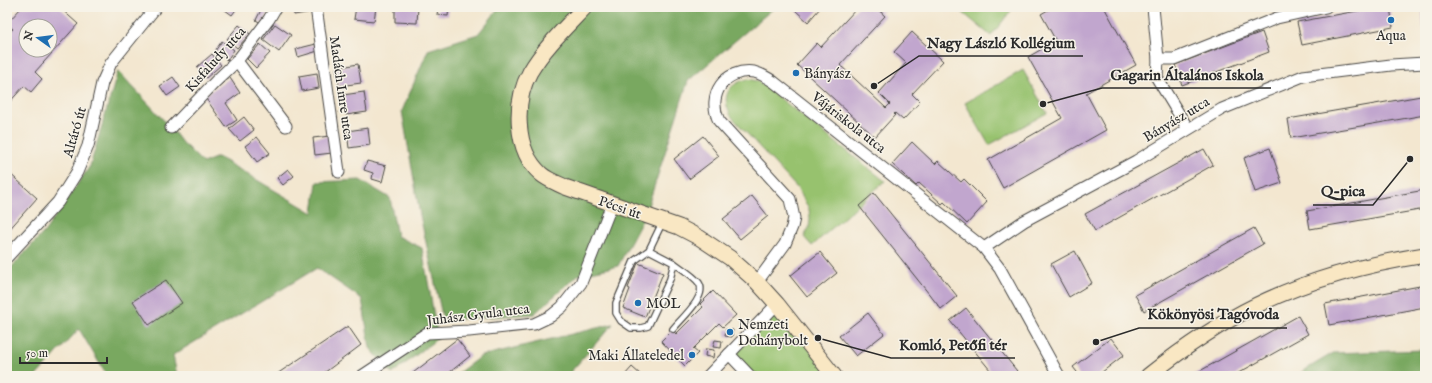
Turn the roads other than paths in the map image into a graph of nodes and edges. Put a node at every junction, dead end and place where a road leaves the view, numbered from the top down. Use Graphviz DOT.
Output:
graph roads {
  1 [pos="156,7"];
  2 [pos="276,7"];
  3 [pos="316,7"];
  4 [pos="585,7"];
  5 [pos="1153,7"];
  6 [pos="1326,7"];
  7 [pos="1158,59"];
  8 [pos="237,62"];
  9 [pos="1425,63"];
  10 [pos="286,126"];
  11 [pos="171,128"];
  12 [pos="1188,129"];
  13 [pos="339,172"];
  14 [pos="612,204"];
  15 [pos="663,220"];
  16 [pos="984,248"];
  17 [pos="648,250"];
  18 [pos="1425,255"];
  19 [pos="7,257"];
  20 [pos="674,263"];
  21 [pos="757,282"];
  22 [pos="777,304"];
  23 [pos="673,329"];
  24 [pos="729,354"];
  25 [pos="362,376"];
  26 [pos="708,376"];
  27 [pos="750,376"];
  28 [pos="834,376"];
  29 [pos="1059,376"];
  30 [pos="1148,376"];
  1 -- 19 [label="street, Altáró út"];
  2 -- 8 [label="street, Kisfaludy utca"];
  3 -- 13 [label="street, Madách Imre utca"];
  4 -- 14 [label="main road, Pécsi út"];
  5 -- 7 [label="street"];
  6 -- 7 [label="street"];
  7 -- 12 [label="street"];
  8 -- 10 [label="street"];
  8 -- 11 [label="street, Kisfaludy utca"];
  9 -- 12 [label="street, Bányász utca"];
  12 -- 16 [label="street, Bányász utca"];
  14 -- 15 [label="main road, Pécsi út"];
  14 -- 25 [label="street, Juhász Gyula utca"];
  15 -- 17 [label="lane"];
  15 -- 21 [label="main road, Pécsi út"];
  16 -- 21 [label="street, Vájáriskola utca"];
  16 -- 29 [label="street, Vájáriskola utca"];
  17 -- 20 [label="lane"];
  17 -- 20 [label="lane"];
  18 -- 30 [label="main road"];
  20 -- 23 [label="lane"];
  21 -- 22 [label="main road, Pécsi út"];
  22 -- 24 [label="street"];
  22 -- 28 [label="main road, Pécsi út"];
  24 -- 26 [label="street"];
  24 -- 27 [label="street"];
}
